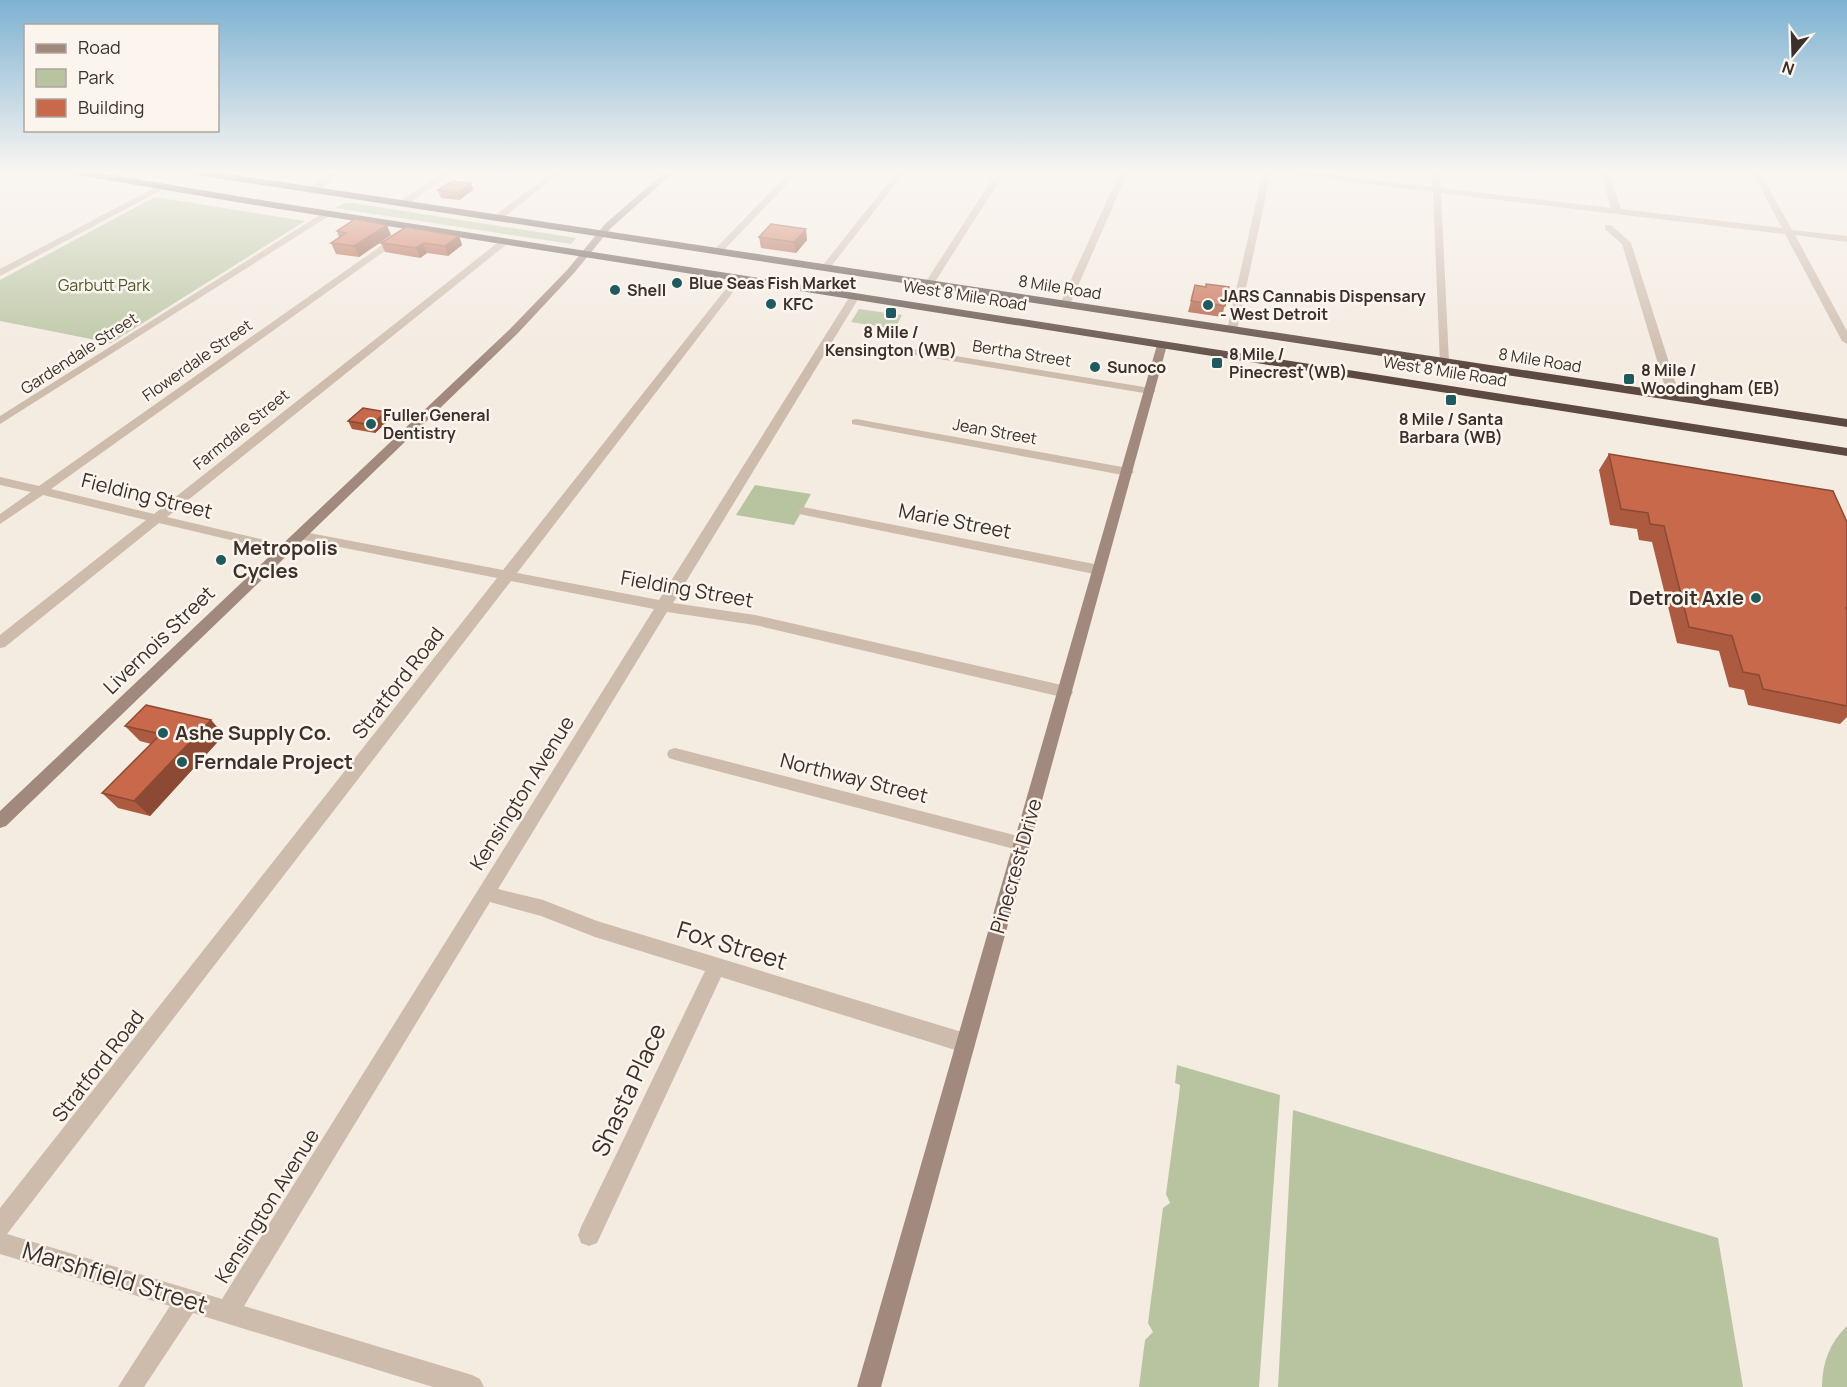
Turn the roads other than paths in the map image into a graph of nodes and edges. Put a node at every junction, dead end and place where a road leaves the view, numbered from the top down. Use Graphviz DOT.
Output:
graph roads {
  1 [pos="69,237"];
  2 [pos="290,237"];
  3 [pos="399,237"];
  4 [pos="472,237"];
  5 [pos="599,237"];
  6 [pos="620,237"];
  7 [pos="732,237"];
  8 [pos="850,237"];
  9 [pos="960,237"];
  10 [pos="1095,237"];
  11 [pos="1253,237"];
  12 [pos="1438,237"];
  13 [pos="1619,237"];
  14 [pos="1791,237"];
  15 [pos="1828,237"];
  16 [pos="1847,239"];
  17 [pos="504,242"];
  18 [pos="718,251"];
  19 [pos="585,254"];
  20 [pos="826,267"];
  21 [pos="0,273"];
  22 [pos="739,278"];
  23 [pos="891,278"];
  24 [pos="930,283"];
  25 [pos="979,291"];
  26 [pos="859,297"];
  27 [pos="1019,297"];
  28 [pos="1065,304"];
  29 [pos="954,312"];
  30 [pos="1232,330"];
  31 [pos="1847,340"];
  32 [pos="1162,345"];
  33 [pos="889,348"];
  34 [pos="1444,362"];
  35 [pos="1465,365"];
  36 [pos="1548,378"];
  37 [pos="1150,391"];
  38 [pos="1457,391"];
  39 [pos="1674,397"];
  40 [pos="1543,404"];
  41 [pos="0,421"];
  42 [pos="856,422"];
  43 [pos="1847,423"];
  44 [pos="1847,452"];
  45 [pos="1128,472"];
  46 [pos="0,481"];
  47 [pos="42,490"];
  48 [pos="803,511"];
  49 [pos="157,518"];
  50 [pos="0,520"];
  51 [pos="299,535"];
  52 [pos="285,549"];
  53 [pos="1099,570"];
  54 [pos="509,575"];
  55 [pos="663,606"];
  56 [pos="0,643"];
  57 [pos="1066,692"];
  58 [pos="675,754"];
  59 [pos="0,821"];
  60 [pos="1022,844"];
  61 [pos="485,893"];
  62 [pos="716,968"];
  63 [pos="965,1043"];
  64 [pos="0,1226"];
  65 [pos="589,1235"];
  66 [pos="0,1243"];
  67 [pos="188,1300"];
  68 [pos="227,1312"];
  69 [pos="130,1387"];
  70 [pos="472,1387"];
  71 [pos="869,1387"];
  1 -- 21 [label="street"];
  2 -- 41 [label="street, Gardendale Street"];
  3 -- 47 [label="street, Flowerdale Street"];
  4 -- 17 [label="highway, West 8 Mile Road"];
  5 -- 19 [label="street, Livernois Street"];
  6 -- 18 [label="highway, 8 Mile Road"];
  7 -- 18 [label="street"];
  8 -- 20 [label="street"];
  9 -- 24 [label="street"];
  10 -- 28 [label="street"];
  11 -- 30 [label="street"];
  12 -- 34 [label="street"];
  13 -- 39 [label="street"];
  14 -- 31 [label="street"];
  15 -- 16 [label="street"];
  17 -- 19 [label="highway, West 8 Mile Road"];
  17 -- 49 [label="street, Farmdale Street"];
  18 -- 20 [label="highway, 8 Mile Road"];
  19 -- 22 [label="highway, West 8 Mile Road"];
  19 -- 51 [label="street, Livernois Street"];
  20 -- 23 [label="highway, 8 Mile Road"];
  22 -- 26 [label="highway, West 8 Mile Road"];
  22 -- 54 [label="street, Stratford Road"];
  23 -- 24 [label="highway, 8 Mile Road"];
  23 -- 26 [label="highway"];
  24 -- 25 [label="highway, 8 Mile Road"];
  25 -- 27 [label="highway, 8 Mile Road"];
  25 -- 29 [label="highway"];
  26 -- 29 [label="highway, West 8 Mile Road"];
  26 -- 55 [label="street, Kensington Avenue"];
  27 -- 28 [label="highway, 8 Mile Road"];
  27 -- 32 [label="highway"];
  28 -- 30 [label="highway, 8 Mile Road"];
  29 -- 32 [label="highway, West 8 Mile Road"];
  30 -- 34 [label="highway, 8 Mile Road"];
  32 -- 37 [label="street, Pinecrest Drive"];
  32 -- 38 [label="highway, West 8 Mile Road"];
  33 -- 37 [label="street, Bertha Street"];
  34 -- 35 [label="highway, 8 Mile Road"];
  35 -- 36 [label="highway, 8 Mile Road"];
  35 -- 38 [label="highway"];
  36 -- 39 [label="highway, 8 Mile Road"];
  36 -- 40 [label="highway"];
  37 -- 45 [label="street, Pinecrest Drive"];
  38 -- 40 [label="highway, West 8 Mile Road"];
  39 -- 43 [label="highway, 8 Mile Road"];
  40 -- 44 [label="highway, West 8 Mile Road"];
  42 -- 45 [label="street, Jean Street"];
  45 -- 53 [label="street, Pinecrest Drive"];
  46 -- 47 [label="street, Fielding Street"];
  47 -- 49 [label="street, Fielding Street"];
  47 -- 50 [label="street, Flowerdale Street"];
  48 -- 53 [label="street, Marie Street"];
  49 -- 52 [label="street, Fielding Street"];
  49 -- 56 [label="street, Farmdale Street"];
  51 -- 52 [label="street, Livernois Street"];
  51 -- 54 [label="street, Fielding Street"];
  52 -- 59 [label="street, Livernois Street"];
  53 -- 57 [label="street, Pinecrest Drive"];
  54 -- 55 [label="street, Fielding Street"];
  54 -- 64 [label="street, Stratford Road"];
  55 -- 57 [label="street, Fielding Street"];
  55 -- 61 [label="street, Kensington Avenue"];
  57 -- 60 [label="street, Pinecrest Drive"];
  58 -- 60 [label="street, Northway Street"];
  60 -- 63 [label="street, Pinecrest Drive"];
  61 -- 62 [label="street, Fox Street"];
  61 -- 68 [label="street, Kensington Avenue"];
  62 -- 63 [label="street, Fox Street"];
  62 -- 65 [label="street, Shasta Place"];
  63 -- 71 [label="street, Pinecrest Drive"];
  66 -- 67 [label="street, Marshfield Street"];
  67 -- 68 [label="street, Marshfield Street"];
  67 -- 69 [label="street"];
  68 -- 70 [label="street, Marshfield Street"];
}
